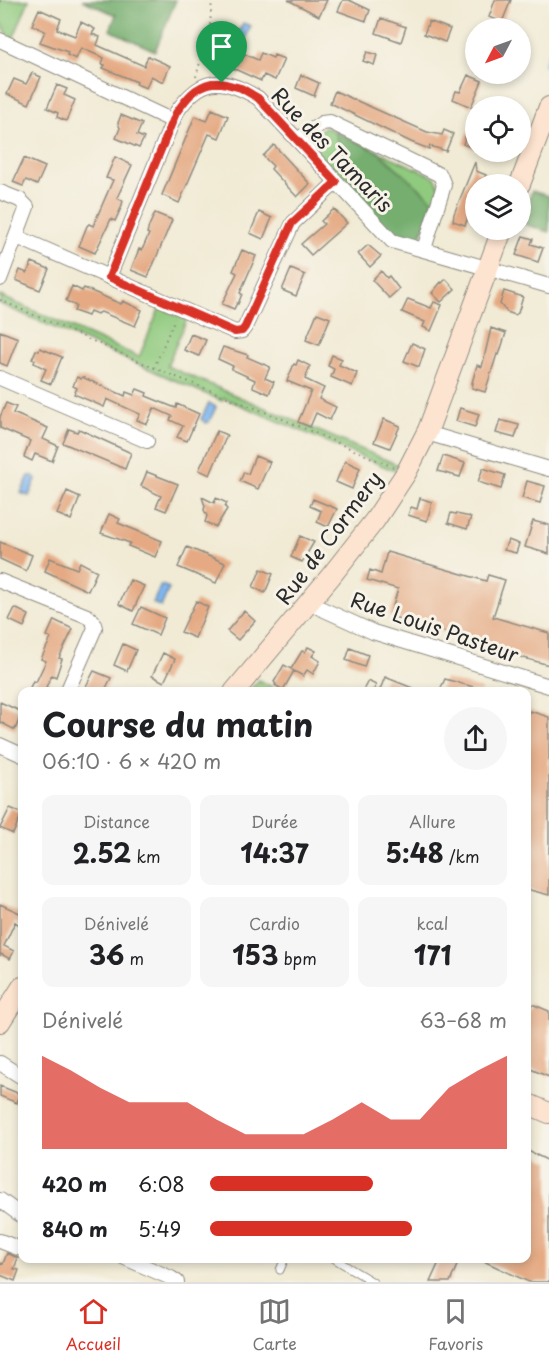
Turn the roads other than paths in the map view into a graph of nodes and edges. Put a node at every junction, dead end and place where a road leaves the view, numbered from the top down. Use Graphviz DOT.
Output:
graph roads {
  1 [pos="0,40"];
  2 [pos="549,107"];
  3 [pos="173,121"];
  4 [pos="297,140"];
  5 [pos="524,174"];
  6 [pos="336,182"];
  7 [pos="0,192"];
  8 [pos="17,237"];
  9 [pos="498,240"];
  10 [pos="424,249"];
  11 [pos="487,267"];
  12 [pos="109,277"];
  13 [pos="0,279"];
  14 [pos="549,286"];
  15 [pos="0,378"];
  16 [pos="427,433"];
  17 [pos="147,441"];
  18 [pos="549,469"];
  19 [pos="0,580"];
  20 [pos="309,603"];
  21 [pos="549,686"];
  22 [pos="69,687"];
  23 [pos="238,687"];
  24 [pos="0,745"];
  25 [pos="18,752"];
  26 [pos="18,993"];
  27 [pos="0,1022"];
  28 [pos="0,1063"];
  29 [pos="18,1074"];
  30 [pos="531,1105"];
  31 [pos="549,1113"];
  32 [pos="0,1200"];
  33 [pos="18,1213"];
  34 [pos="0,1241"];
  35 [pos="18,1248"];
  36 [pos="136,1263"];
  37 [pos="283,1263"];
  38 [pos="341,1263"];
  39 [pos="280,1270"];
  40 [pos="177,1282"];
  41 [pos="373,1282"];
  1 -- 3 [label="street"];
  2 -- 5 [label="main road"];
  3 -- 4 [label="street, Rue des Tamaris"];
  3 -- 12 [label="street"];
  4 -- 6 [label="street, Rue des Tamaris"];
  4 -- 10 [label="street"];
  6 -- 10 [label="street, Rue des Tamaris"];
  6 -- 12 [label="street"];
  7 -- 8 [label="street"];
  8 -- 12 [label="street"];
  8 -- 13 [label="street"];
  9 -- 11 [label="main road, Rue de Cormery"];
  10 -- 11 [label="street, Rue des Tamaris"];
  11 -- 14 [label="street, Rue des Tamaris"];
  11 -- 16 [label="main road, Rue de Cormery"];
  15 -- 17 [label="street"];
  16 -- 18 [label="street"];
  16 -- 20 [label="main road, Rue de Cormery"];
  19 -- 22 [label="street"];
  20 -- 21 [label="street, Rue Louis Pasteur"];
  20 -- 23 [label="main road, Rue de Cormery"];
  24 -- 25 [label="street"];
  26 -- 27 [label="main road"];
  28 -- 29 [label="street"];
  30 -- 31 [label="main road"];
  32 -- 33 [label="street"];
  34 -- 35 [label="street"];
  36 -- 40 [label="street"];
  37 -- 39 [label="lane"];
  38 -- 41 [label="lane"];
}
